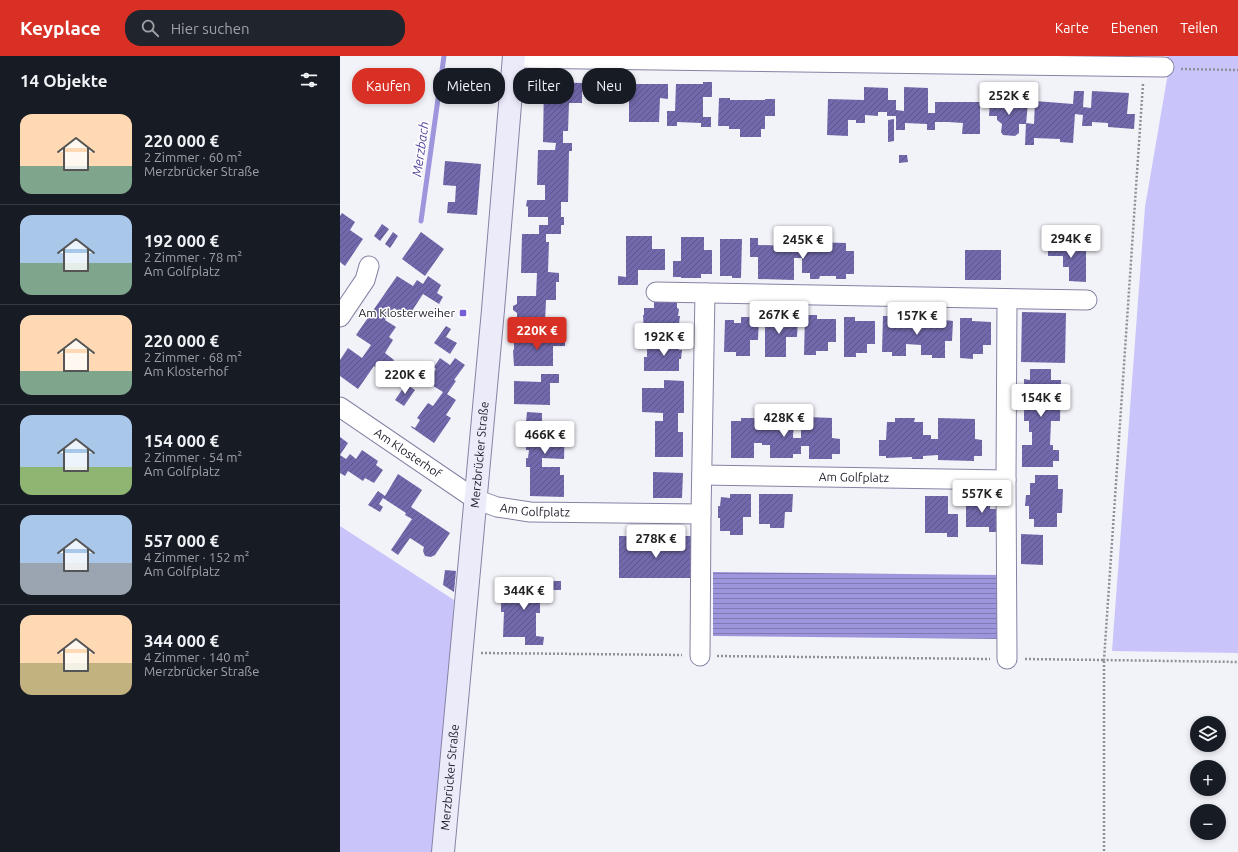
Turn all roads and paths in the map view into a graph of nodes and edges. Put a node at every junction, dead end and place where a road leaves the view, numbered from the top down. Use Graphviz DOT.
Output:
graph roads {
  1 [pos="514,57"];
  2 [pos="1013,60"];
  3 [pos="1145,66"];
  4 [pos="1164,66"];
  5 [pos="1238,70"];
  6 [pos="368,266"];
  7 [pos="656,292"];
  8 [pos="705,294"];
  9 [pos="1007,299"];
  10 [pos="1087,300"];
  11 [pos="340,317"];
  12 [pos="340,407"];
  13 [pos="702,475"];
  14 [pos="1006,480"];
  15 [pos="475,499"];
  16 [pos="701,514"];
  17 [pos="462,653"];
  18 [pos="700,656"];
  19 [pos="1008,659"];
  20 [pos="1104,660"];
  21 [pos="1238,662"];
  22 [pos="443,852"];
  23 [pos="1104,852"];
  1 -- 2 [label="street, Merzbrücker Straße"];
  1 -- 15 [label="street, Merzbrücker Straße"];
  2 -- 3 [label="street, Merzbrücker Straße"];
  3 -- 4 [label="street, Merzbrücker Straße"];
  3 -- 20 [label="path"];
  4 -- 5 [label="path"];
  6 -- 11 [label="street"];
  7 -- 8 [label="street"];
  8 -- 9 [label="street"];
  8 -- 13 [label="street"];
  9 -- 10 [label="street"];
  9 -- 14 [label="street"];
  12 -- 15 [label="street, Am Klosterhof"];
  13 -- 14 [label="street, Am Golfplatz"];
  13 -- 16 [label="street"];
  14 -- 19 [label="street"];
  15 -- 16 [label="street, Am Golfplatz"];
  15 -- 17 [label="street, Merzbrücker Straße"];
  16 -- 18 [label="street"];
  17 -- 18 [label="path"];
  17 -- 22 [label="street, Merzbrücker Straße"];
  18 -- 19 [label="path"];
  19 -- 20 [label="path"];
  20 -- 21 [label="path"];
  20 -- 23 [label="path"];
}
